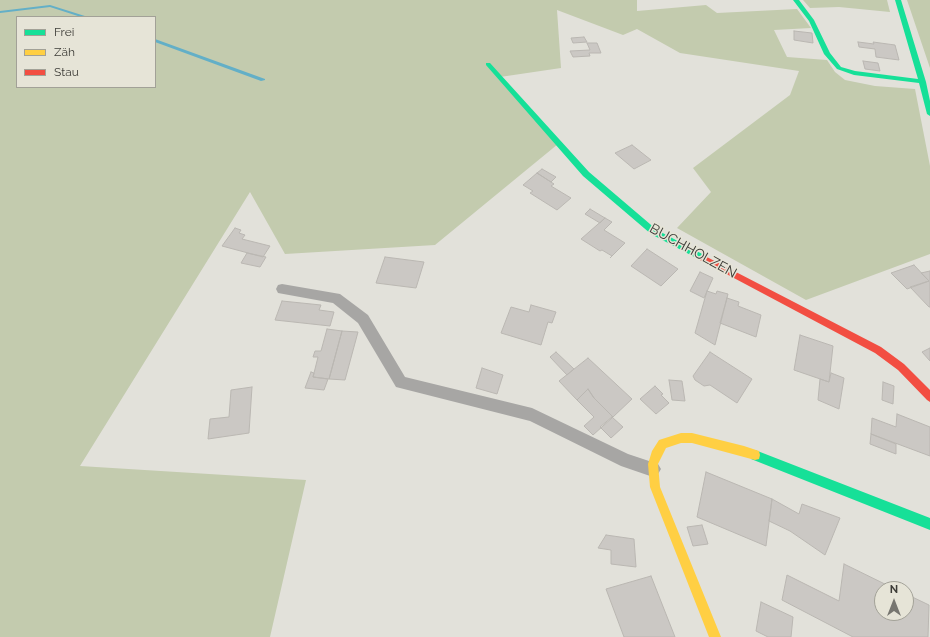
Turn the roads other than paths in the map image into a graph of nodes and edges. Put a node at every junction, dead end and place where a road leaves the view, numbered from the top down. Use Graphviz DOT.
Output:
graph roads {
  1 [pos="796,0"];
  2 [pos="898,0"];
  3 [pos="488,64"];
  4 [pos="923,82"];
  5 [pos="930,114"];
  6 [pos="282,289"];
  7 [pos="930,397"];
  8 [pos="653,469"];
  9 [pos="930,524"];
  10 [pos="715,637"];
  1 -- 4 [label="street"];
  2 -- 4 [label="street"];
  3 -- 7 [label="street, BUCHHOLZEN"];
  4 -- 5 [label="street"];
  6 -- 8 [label="lane"];
  8 -- 9 [label="street"];
  8 -- 10 [label="street"];
}
